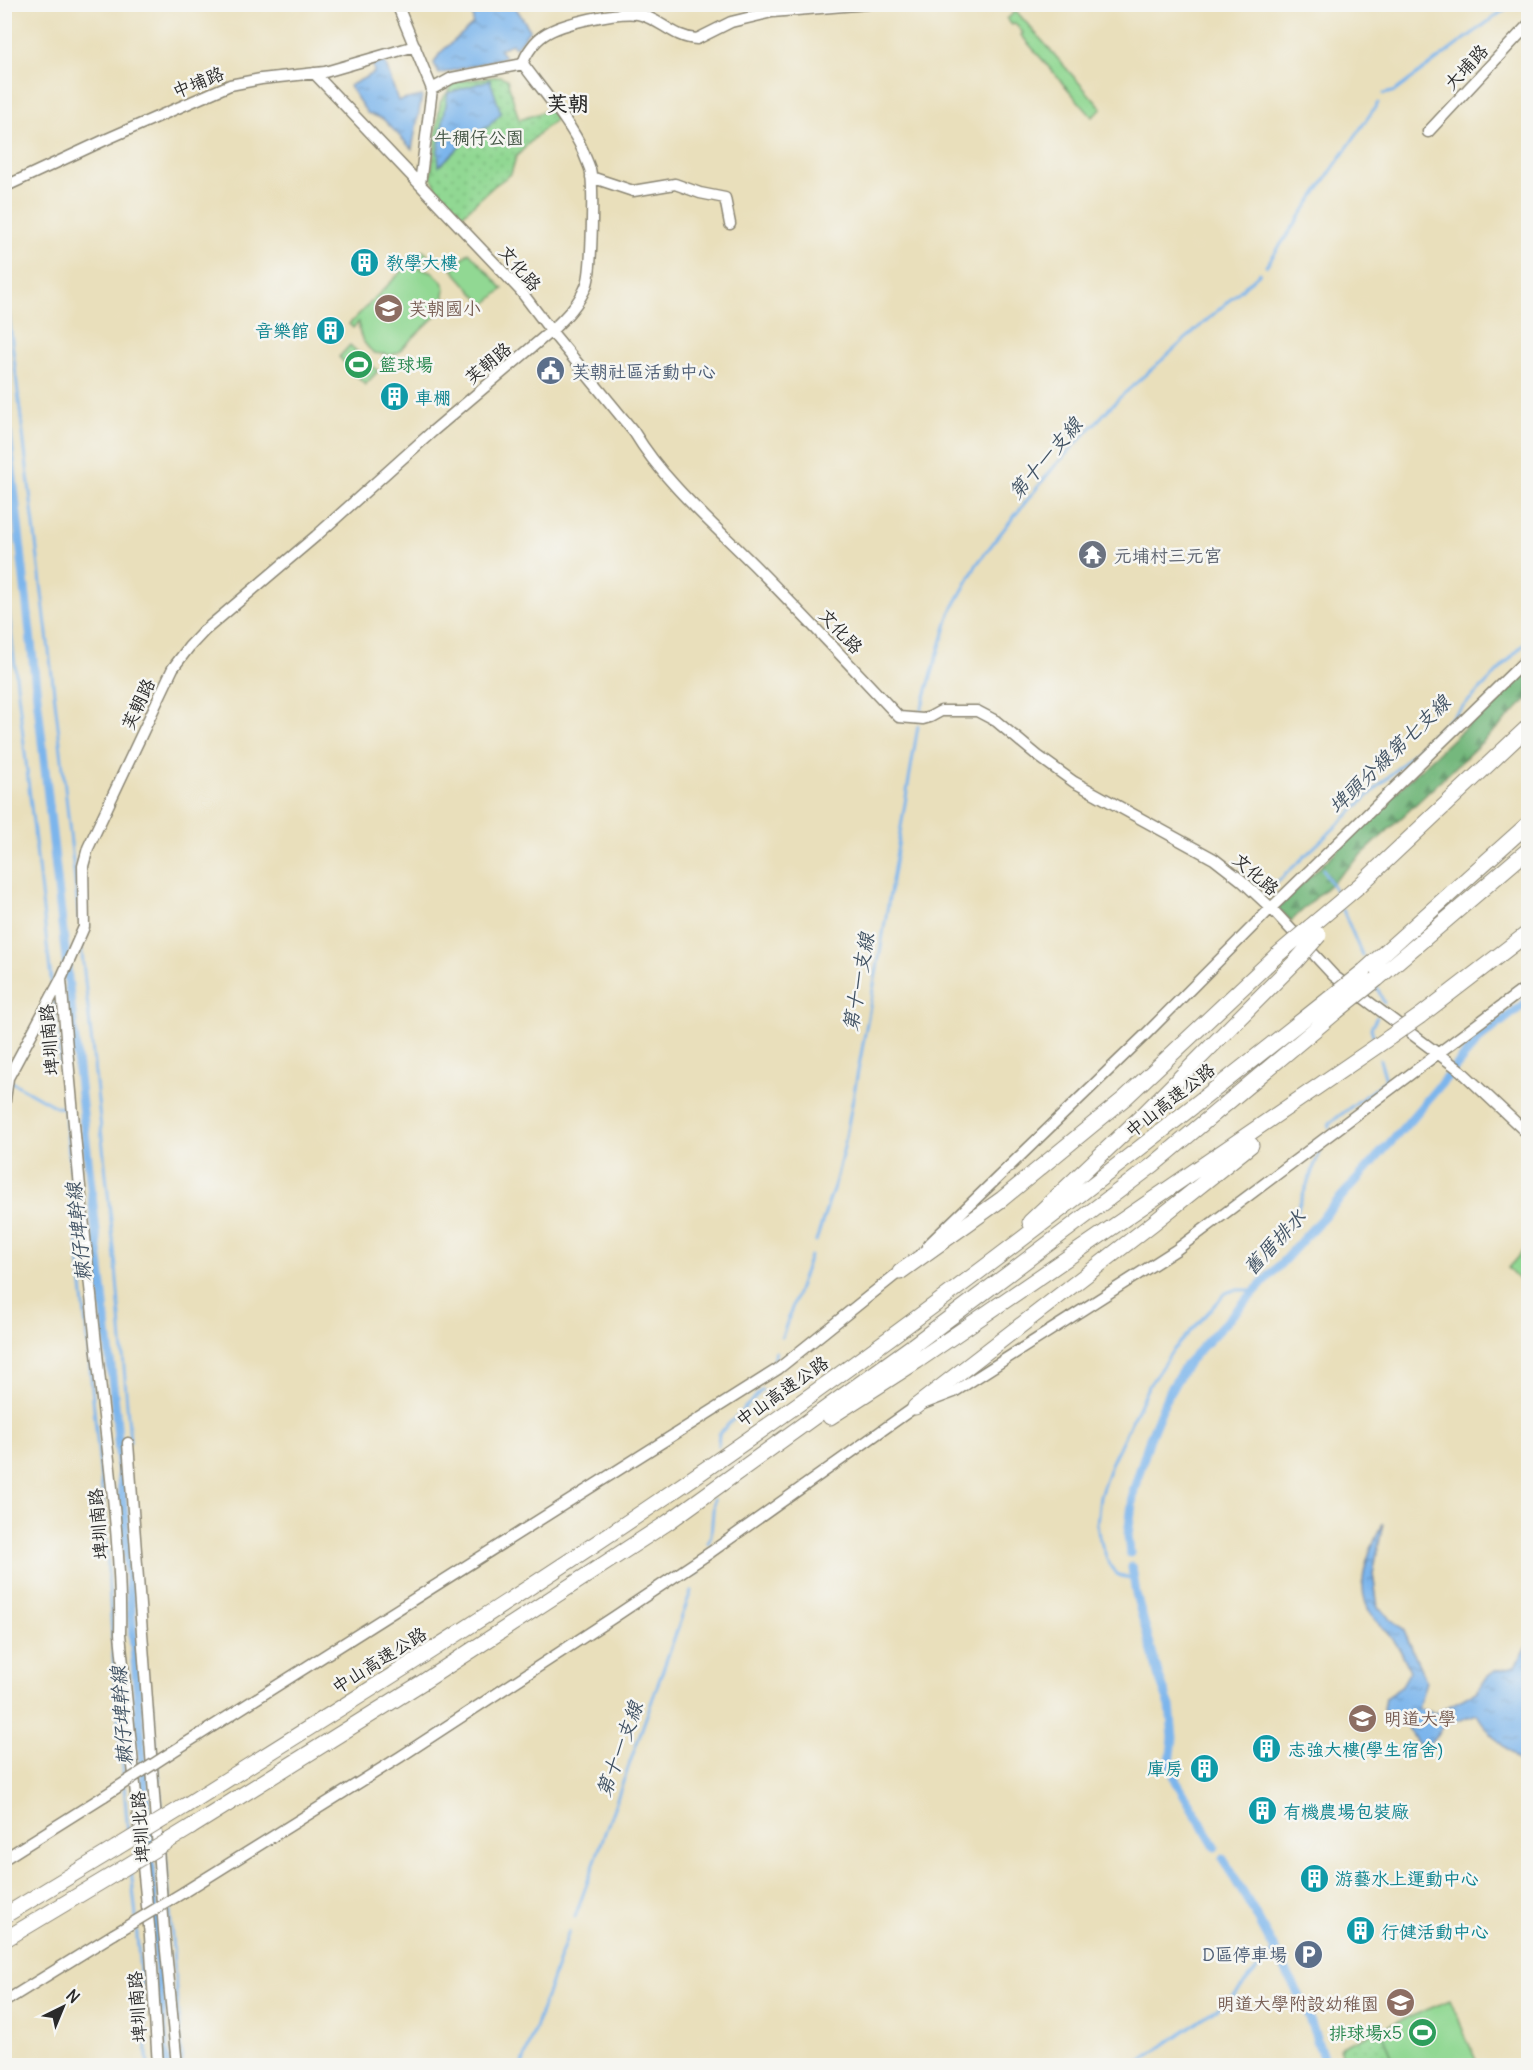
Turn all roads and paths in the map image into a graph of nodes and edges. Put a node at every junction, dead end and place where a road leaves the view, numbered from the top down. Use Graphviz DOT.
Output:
graph roads {
  1 [pos="398,4"];
  2 [pos="868,4"];
  3 [pos="1528,25"];
  4 [pos="415,46"];
  5 [pos="523,64"];
  6 [pos="314,73"];
  7 [pos="432,89"];
  8 [pos="1428,132"];
  9 [pos="591,177"];
  10 [pos="420,184"];
  11 [pos="4,187"];
  12 [pos="730,225"];
  13 [pos="551,331"];
  14 [pos="1528,658"];
  15 [pos="1528,727"];
  16 [pos="1528,824"];
  17 [pos="1528,850"];
  18 [pos="1271,908"];
  19 [pos="1314,931"];
  20 [pos="1528,933"];
  21 [pos="61,979"];
  22 [pos="1528,986"];
  23 [pos="1333,1005"];
  24 [pos="1442,1056"];
  25 [pos="1343,1071"];
  26 [pos="4,1107"];
  27 [pos="1528,1134"];
  28 [pos="900,1272"];
  29 [pos="848,1369"];
  30 [pos="915,1407"];
  31 [pos="128,1443"];
  32 [pos="667,1523"];
  33 [pos="133,1777"];
  34 [pos="4,1859"];
  35 [pos="4,1916"];
  36 [pos="4,1940"];
  37 [pos="4,2002"];
  38 [pos="158,2066"];
  39 [pos="177,2066"];
  1 -- 4 [label="street"];
  2 -- 5 [label="street"];
  3 -- 8 [label="street, 大埔路"];
  4 -- 6 [label="street, 中埔路"];
  4 -- 7 [label="street"];
  5 -- 7 [label="street"];
  5 -- 9 [label="street, 芙朝路"];
  6 -- 10 [label="street, 文化路"];
  6 -- 11 [label="street, 中埔路"];
  7 -- 10 [label="street"];
  9 -- 12 [label="street"];
  9 -- 13 [label="street, 芙朝路"];
  10 -- 13 [label="street, 文化路"];
  13 -- 18 [label="street, 文化路"];
  13 -- 21 [label="street, 芙朝路"];
  14 -- 18 [label="street"];
  15 -- 19 [label="highway"];
  16 -- 23 [label="highway, 中山高速公路, bridge"];
  17 -- 23 [label="highway, 中山高速公路, bridge"];
  18 -- 24 [label="street, 文化路"];
  18 -- 28 [label="street"];
  19 -- 28 [label="highway, bridge"];
  19 -- 29 [label="highway, bridge"];
  20 -- 25 [label="highway, bridge"];
  21 -- 26 [label="street, 芙朝路"];
  21 -- 33 [label="street, 埤圳南路"];
  22 -- 24 [label="street"];
  23 -- 29 [label="highway, 中山高速公路"];
  23 -- 32 [label="highway, 中山高速公路"];
  24 -- 27 [label="street, 文化路"];
  24 -- 30 [label="street"];
  25 -- 30 [label="highway"];
  25 -- 32 [label="highway"];
  28 -- 33 [label="street, bridge"];
  29 -- 35 [label="highway, 中山高速公路, bridge"];
  30 -- 37 [label="street, bridge"];
  31 -- 39 [label="street, 埤圳北路"];
  32 -- 36 [label="highway, 中山高速公路, bridge"];
  33 -- 34 [label="street, bridge"];
  33 -- 38 [label="street, 埤圳南路"];
}
